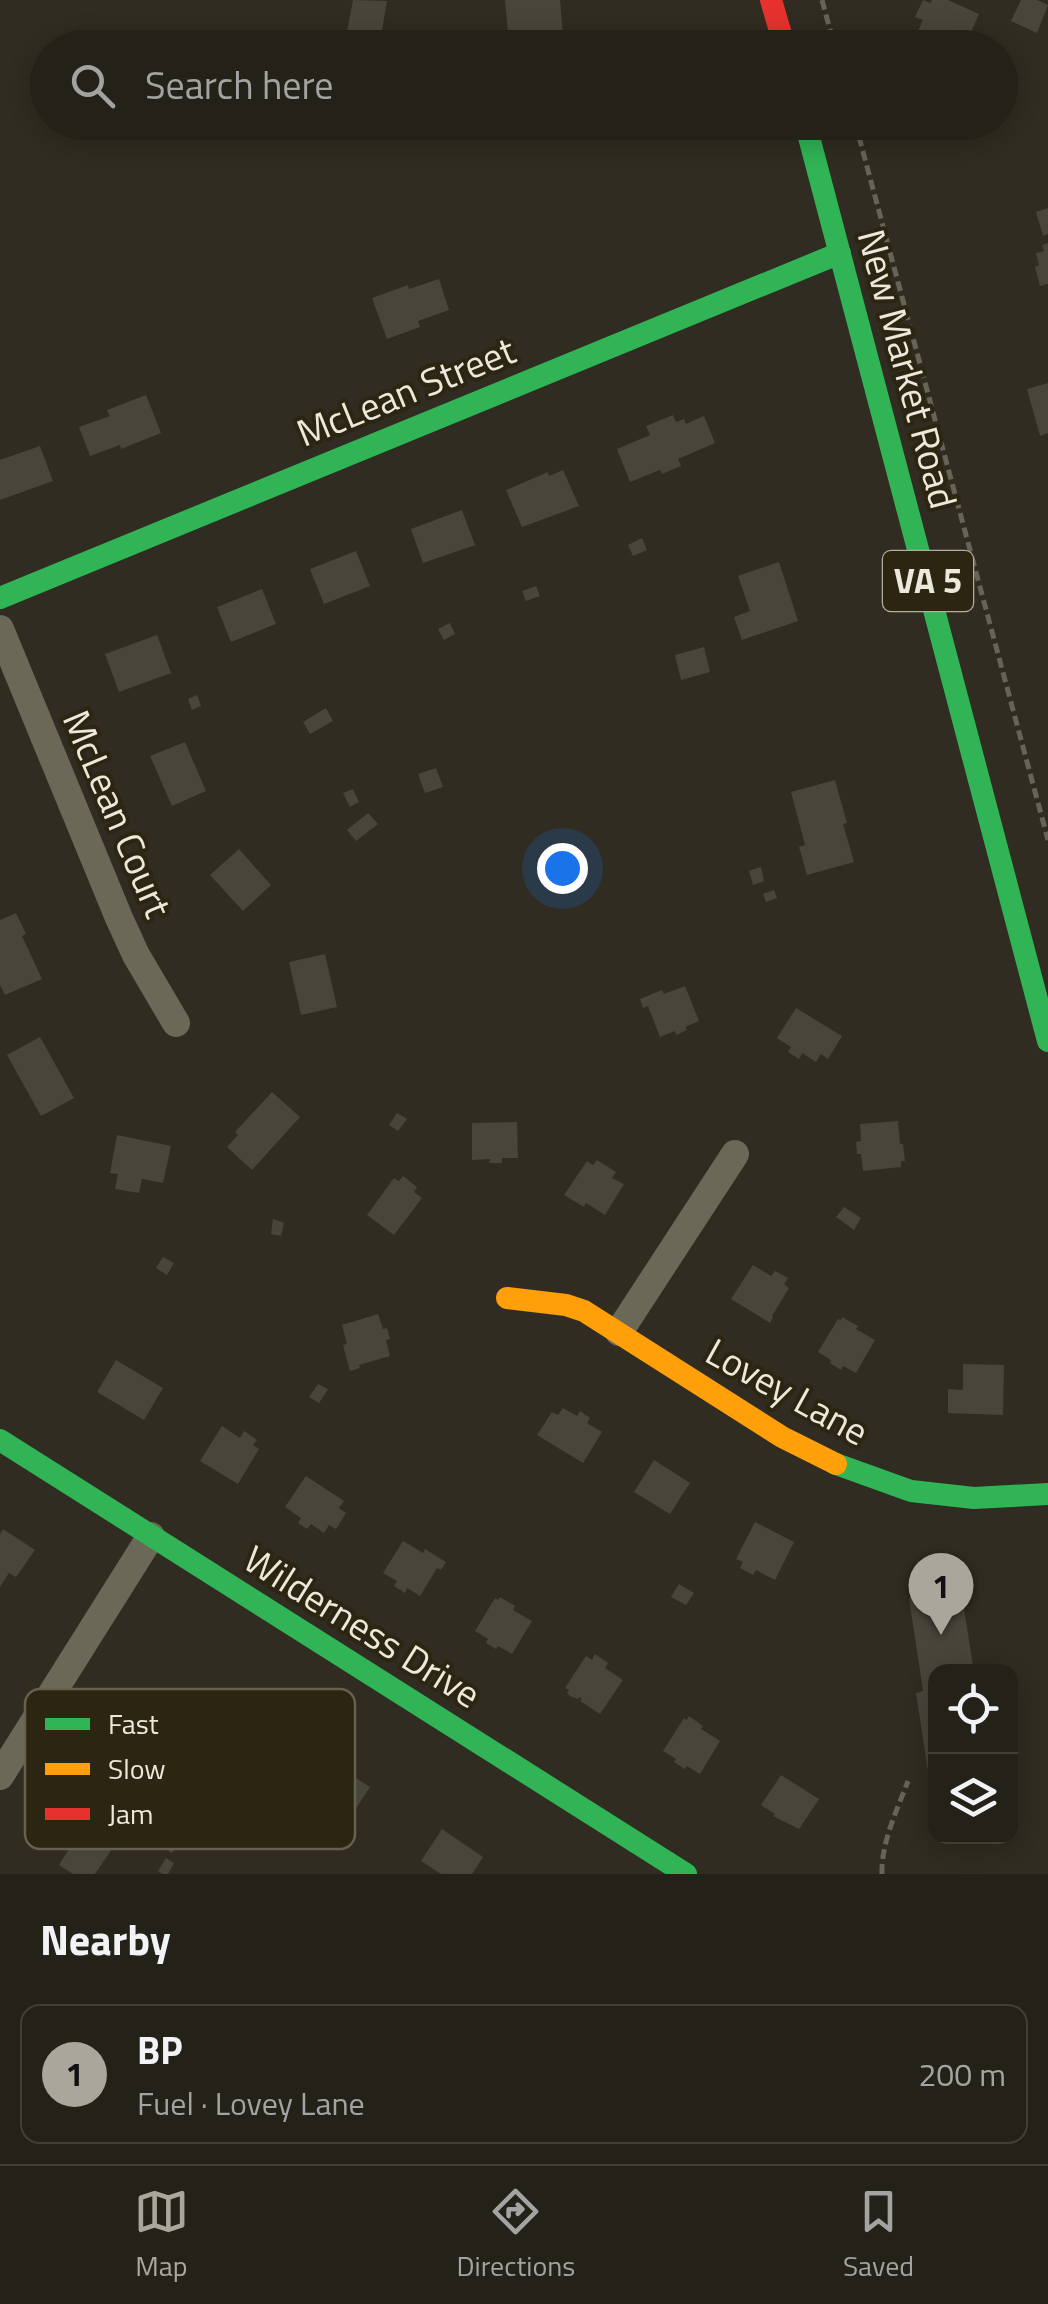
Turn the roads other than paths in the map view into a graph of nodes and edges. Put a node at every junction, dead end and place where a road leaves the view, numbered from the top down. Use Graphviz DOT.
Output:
graph roads {
  1 [pos="772,0"];
  2 [pos="780,30"];
  3 [pos="810,140"];
  4 [pos="840,253"];
  5 [pos="0,598"];
  6 [pos="0,629"];
  7 [pos="176,1023"];
  8 [pos="1048,1041"];
  9 [pos="735,1154"];
  10 [pos="508,1298"];
  11 [pos="618,1332"];
  12 [pos="0,1440"];
  13 [pos="1048,1494"];
  14 [pos="152,1536"];
  15 [pos="55,1689"];
  16 [pos="25,1737"];
  17 [pos="0,1776"];
  18 [pos="686,1874"];
  1 -- 2 [label="street"];
  3 -- 4 [label="street, New Market Road / VA 5"];
  4 -- 5 [label="street, McLean Street"];
  4 -- 8 [label="street, New Market Road / VA 5"];
  6 -- 7 [label="street, McLean Court"];
  9 -- 11 [label="street"];
  10 -- 11 [label="street, Lovey Lane"];
  11 -- 13 [label="street, Lovey Lane"];
  12 -- 14 [label="street, Wilderness Drive"];
  14 -- 15 [label="street"];
  14 -- 18 [label="street, Wilderness Drive"];
  16 -- 17 [label="street"];
}
